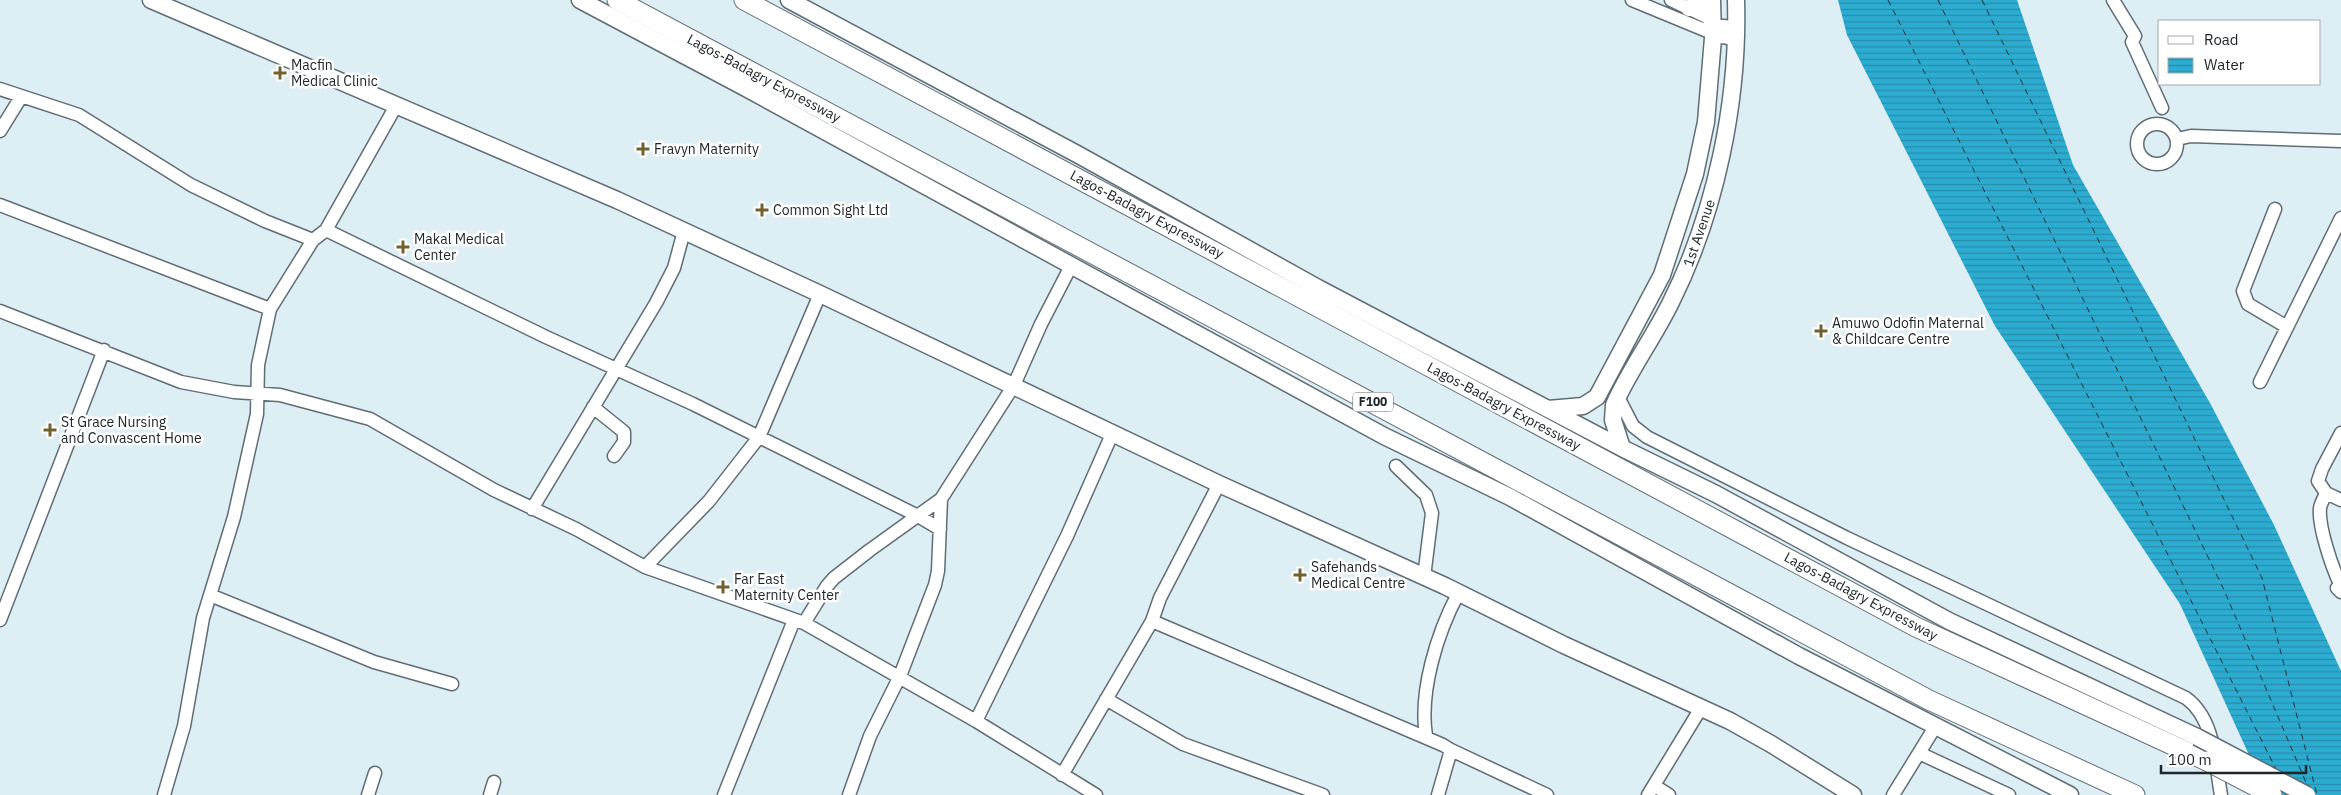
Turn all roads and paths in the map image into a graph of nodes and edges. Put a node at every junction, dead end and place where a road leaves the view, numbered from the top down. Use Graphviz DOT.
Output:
graph roads {
  1 [pos="151,0"];
  2 [pos="580,0"];
  3 [pos="617,0"];
  4 [pos="744,0"];
  5 [pos="789,0"];
  6 [pos="1632,0"];
  7 [pos="1670,0"];
  8 [pos="1704,0"];
  9 [pos="1712,0"];
  10 [pos="1736,0"];
  11 [pos="2113,0"];
  12 [pos="1689,8"];
  13 [pos="1713,32"];
  14 [pos="1736,35"];
  15 [pos="0,89"];
  16 [pos="20,97"];
  17 [pos="397,104"];
  18 [pos="2162,108"];
  19 [pos="0,130"];
  20 [pos="2177,139"];
  21 [pos="2341,141"];
  22 [pos="0,205"];
  23 [pos="2275,209"];
  24 [pos="2341,218"];
  25 [pos="326,230"];
  26 [pos="684,231"];
  27 [pos="312,240"];
  28 [pos="1071,266"];
  29 [pos="820,294"];
  30 [pos="270,309"];
  31 [pos="0,311"];
  32 [pos="2287,327"];
  33 [pos="104,350"];
  34 [pos="616,369"];
  35 [pos="2260,382"];
  36 [pos="1014,385"];
  37 [pos="259,395"];
  38 [pos="1618,397"];
  39 [pos="593,407"];
  40 [pos="1548,409"];
  41 [pos="1113,432"];
  42 [pos="2341,433"];
  43 [pos="759,437"];
  44 [pos="1622,448"];
  45 [pos="614,456"];
  46 [pos="1396,466"];
  47 [pos="1220,484"];
  48 [pos="2326,493"];
  49 [pos="941,499"];
  50 [pos="2341,500"];
  51 [pos="532,508"];
  52 [pos="918,516"];
  53 [pos="940,529"];
  54 [pos="645,567"];
  55 [pos="1424,577"];
  56 [pos="2341,592"];
  57 [pos="1458,594"];
  58 [pos="210,596"];
  59 [pos="0,620"];
  60 [pos="1152,620"];
  61 [pos="799,621"];
  62 [pos="900,676"];
  63 [pos="452,684"];
  64 [pos="1106,700"];
  65 [pos="1701,708"];
  66 [pos="976,721"];
  67 [pos="1935,727"];
  68 [pos="1426,736"];
  69 [pos="1451,750"];
  70 [pos="1919,752"];
  71 [pos="375,774"];
  72 [pos="1062,774"];
  73 [pos="494,782"];
  74 [pos="1651,790"];
  75 [pos="164,795"];
  76 [pos="368,795"];
  77 [pos="490,795"];
  78 [pos="724,795"];
  79 [pos="850,795"];
  80 [pos="1096,795"];
  81 [pos="1323,795"];
  82 [pos="1438,795"];
  83 [pos="1547,795"];
  84 [pos="1669,795"];
  85 [pos="1853,795"];
  86 [pos="1893,795"];
  87 [pos="2009,795"];
  88 [pos="2070,795"];
  89 [pos="2135,795"];
  90 [pos="2221,795"];
  91 [pos="2272,795"];
  92 [pos="2307,795"];
  1 -- 17 [label="main road"];
  2 -- 28 [label="main road, Lagos-Badagry Expressway"];
  3 -- 89 [label="highway, Lagos-Badagry Expressway / F100"];
  4 -- 91 [label="highway, Lagos-Badagry Expressway, bridge"];
  5 -- 40 [label="main road, Lagos-Badagry Expressway"];
  6 -- 13 [label="street"];
  7 -- 12 [label="street"];
  8 -- 12 [label="main road"];
  9 -- 13 [label="main road, 1st Avenue"];
  10 -- 14 [label="main road, 1st Avenue"];
  11 -- 18 [label="street"];
  12 -- 13 [label="street"];
  13 -- 14 [label="street"];
  13 -- 40 [label="main road, 1st Avenue"];
  14 -- 38 [label="main road, 1st Avenue"];
  15 -- 16 [label="street"];
  16 -- 19 [label="street"];
  16 -- 27 [label="street"];
  17 -- 25 [label="street"];
  17 -- 26 [label="main road"];
  20 -- 21 [label="street"];
  22 -- 30 [label="street"];
  23 -- 32 [label="street"];
  24 -- 32 [label="street"];
  25 -- 27 [label="street"];
  25 -- 34 [label="street"];
  26 -- 29 [label="main road"];
  26 -- 34 [label="street"];
  27 -- 30 [label="street"];
  28 -- 36 [label="street"];
  28 -- 67 [label="main road, Lagos-Badagry Expressway"];
  29 -- 36 [label="main road"];
  29 -- 43 [label="street"];
  30 -- 37 [label="street"];
  31 -- 33 [label="street"];
  32 -- 35 [label="street"];
  33 -- 37 [label="street"];
  33 -- 59 [label="street"];
  34 -- 39 [label="street"];
  34 -- 43 [label="street"];
  36 -- 41 [label="main road"];
  36 -- 49 [label="street"];
  37 -- 51 [label="street"];
  37 -- 58 [label="street"];
  38 -- 44 [label="main road, 1st Avenue"];
  38 -- 90 [label="street"];
  39 -- 45 [label="street"];
  39 -- 51 [label="street"];
  40 -- 44 [label="main road, Lagos-Badagry Expressway"];
  41 -- 47 [label="main road"];
  41 -- 66 [label="street"];
  42 -- 48 [label="street"];
  43 -- 52 [label="street"];
  43 -- 54 [label="street"];
  44 -- 92 [label="main road, Lagos-Badagry Expressway, bridge"];
  46 -- 55 [label="street"];
  47 -- 55 [label="main road"];
  47 -- 60 [label="street"];
  48 -- 50 [label="street"];
  48 -- 56 [label="street"];
  49 -- 52 [label="street"];
  49 -- 53 [label="street"];
  51 -- 54 [label="street"];
  52 -- 53 [label="street"];
  52 -- 61 [label="street"];
  53 -- 62 [label="street"];
  54 -- 61 [label="street"];
  55 -- 57 [label="main road"];
  57 -- 65 [label="main road"];
  57 -- 68 [label="street"];
  58 -- 63 [label="street"];
  58 -- 75 [label="street"];
  60 -- 64 [label="street"];
  60 -- 68 [label="street"];
  61 -- 62 [label="street"];
  61 -- 78 [label="street"];
  62 -- 66 [label="street"];
  62 -- 79 [label="street"];
  64 -- 72 [label="street"];
  64 -- 81 [label="street"];
  65 -- 74 [label="street"];
  65 -- 85 [label="main road"];
  66 -- 72 [label="street"];
  67 -- 70 [label="street"];
  67 -- 88 [label="main road, Lagos-Badagry Expressway"];
  68 -- 69 [label="street"];
  69 -- 82 [label="street"];
  69 -- 83 [label="street"];
  70 -- 86 [label="street"];
  70 -- 87 [label="street"];
  71 -- 76 [label="street"];
  72 -- 80 [label="street"];
  73 -- 77 [label="street"];
  74 -- 84 [label="street"];
}
